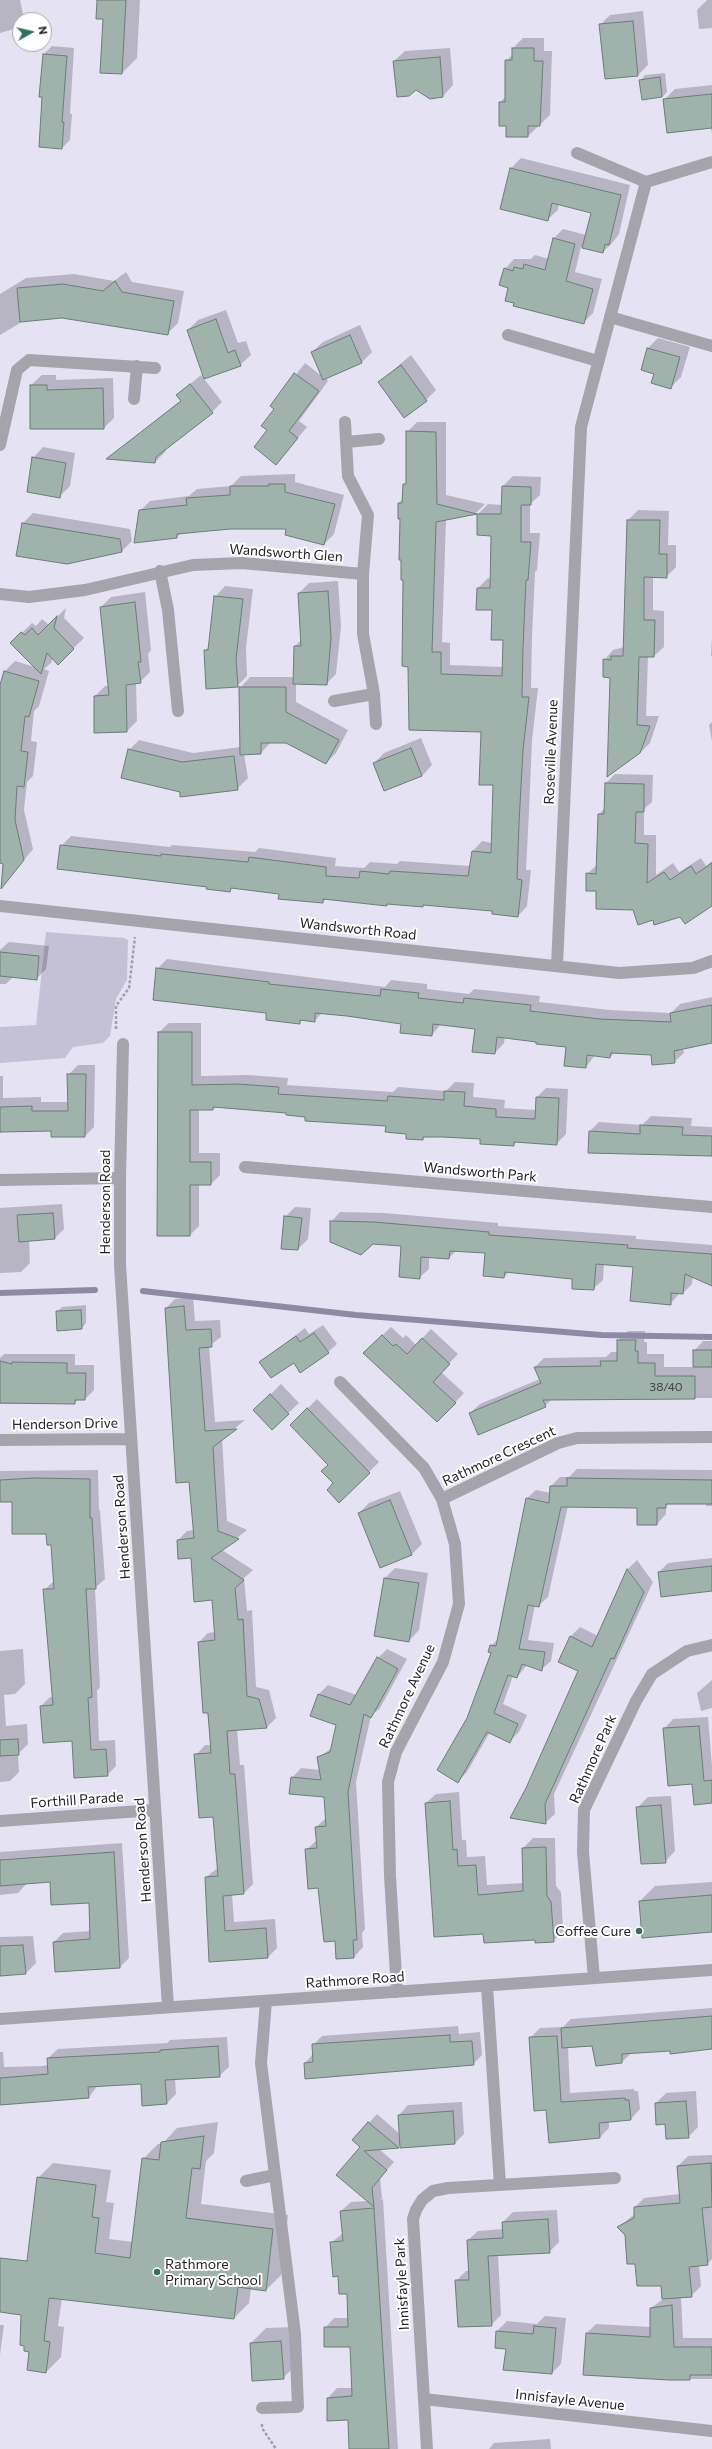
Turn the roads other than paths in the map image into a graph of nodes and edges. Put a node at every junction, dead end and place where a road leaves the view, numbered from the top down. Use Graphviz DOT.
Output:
graph roads {
  1 [pos="577,153"];
  2 [pos="712,162"];
  3 [pos="646,182"];
  4 [pos="610,317"];
  5 [pos="508,335"];
  6 [pos="712,346"];
  7 [pos="598,361"];
  8 [pos="137,366"];
  9 [pos="155,368"];
  10 [pos="134,399"];
  11 [pos="345,422"];
  12 [pos="379,439"];
  13 [pos="346,442"];
  14 [pos="0,445"];
  15 [pos="160,571"];
  16 [pos="363,574"];
  17 [pos="0,594"];
  18 [pos="374,694"];
  19 [pos="334,701"];
  20 [pos="178,711"];
  21 [pos="376,724"];
  22 [pos="0,906"];
  23 [pos="712,961"];
  24 [pos="557,966"];
  25 [pos="123,1044"];
  26 [pos="245,1167"];
  27 [pos="120,1178"];
  28 [pos="0,1180"];
  29 [pos="712,1207"];
  30 [pos="340,1382"];
  31 [pos="712,1437"];
  32 [pos="131,1439"];
  33 [pos="0,1440"];
  34 [pos="442,1499"];
  35 [pos="712,1645"];
  36 [pos="155,1810"];
  37 [pos="0,1820"];
  38 [pos="712,1970"];
  39 [pos="594,1978"];
  40 [pos="487,1986"];
  41 [pos="397,1992"];
  42 [pos="266,2001"];
  43 [pos="168,2007"];
  44 [pos="0,2019"];
  45 [pos="275,2175"];
  46 [pos="615,2178"];
  47 [pos="246,2181"];
  48 [pos="500,2185"];
  49 [pos="424,2399"];
  50 [pos="262,2408"];
  51 [pos="712,2431"];
  52 [pos="427,2449"];
  1 -- 3 [label="street"];
  2 -- 3 [label="street"];
  3 -- 4 [label="street, Roseville Avenue"];
  4 -- 6 [label="street"];
  4 -- 7 [label="street, Roseville Avenue"];
  5 -- 7 [label="street"];
  7 -- 24 [label="street, Roseville Avenue"];
  8 -- 9 [label="street"];
  8 -- 10 [label="street"];
  8 -- 14 [label="street"];
  11 -- 13 [label="street"];
  12 -- 13 [label="street"];
  13 -- 16 [label="street"];
  15 -- 16 [label="street, Wandsworth Glen"];
  15 -- 17 [label="street, Wandsworth Glen"];
  15 -- 20 [label="street"];
  16 -- 18 [label="street"];
  18 -- 19 [label="street"];
  18 -- 21 [label="street"];
  22 -- 24 [label="street, Wandsworth Road"];
  23 -- 24 [label="street, Wandsworth Road"];
  25 -- 27 [label="street, Henderson Road"];
  26 -- 29 [label="street, Wandsworth Park"];
  27 -- 28 [label="street"];
  27 -- 32 [label="street, Henderson Road"];
  30 -- 34 [label="street, Rathmore Avenue"];
  31 -- 34 [label="street, Rathmore Crescent"];
  32 -- 33 [label="street, Henderson Drive"];
  32 -- 36 [label="street, Henderson Road"];
  34 -- 41 [label="street, Rathmore Avenue"];
  35 -- 39 [label="street, Rathmore Park"];
  36 -- 37 [label="street, Forthill Parade"];
  36 -- 43 [label="street, Henderson Road"];
  38 -- 39 [label="street, Rathmore Road"];
  39 -- 40 [label="street, Rathmore Road"];
  40 -- 41 [label="street, Rathmore Road"];
  40 -- 48 [label="street"];
  41 -- 42 [label="street, Rathmore Road"];
  42 -- 43 [label="street, Rathmore Road"];
  42 -- 45 [label="street"];
  43 -- 44 [label="street, Rathmore Road"];
  45 -- 47 [label="street"];
  45 -- 50 [label="street"];
  46 -- 48 [label="street, Innisfayle Park"];
  48 -- 49 [label="street, Innisfayle Park"];
  49 -- 51 [label="street, Innisfayle Avenue"];
  49 -- 52 [label="street, Innisfayle Park"];
}
